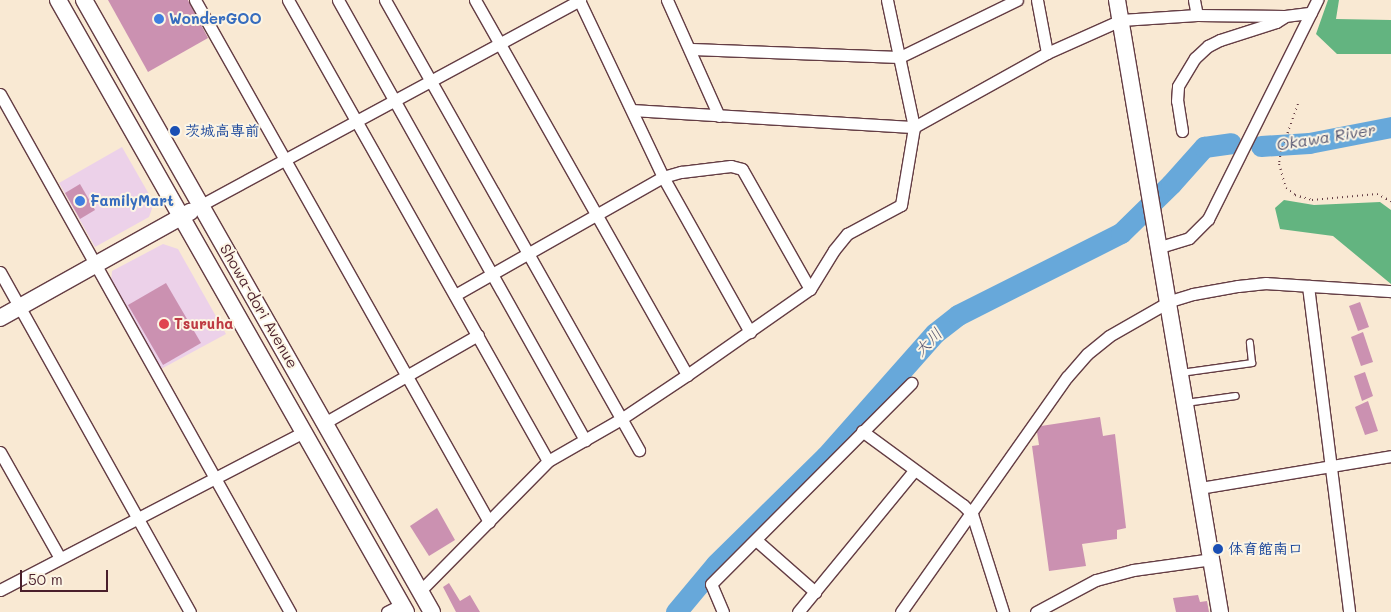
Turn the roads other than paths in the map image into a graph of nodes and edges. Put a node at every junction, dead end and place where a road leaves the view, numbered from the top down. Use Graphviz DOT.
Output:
graph roads {
  1 [pos="58,0"];
  2 [pos="84,0"];
  3 [pos="195,0"];
  4 [pos="288,0"];
  5 [pos="338,0"];
  6 [pos="385,0"];
  7 [pos="475,0"];
  8 [pos="580,0"];
  9 [pos="666,0"];
  10 [pos="887,0"];
  11 [pos="1016,0"];
  12 [pos="1037,0"];
  13 [pos="1118,0"];
  14 [pos="1194,0"];
  15 [pos="1317,0"];
  16 [pos="1311,13"];
  17 [pos="1197,15"];
  18 [pos="1285,16"];
  19 [pos="1121,20"];
  20 [pos="500,44"];
  21 [pos="690,49"];
  22 [pos="1047,53"];
  23 [pos="900,57"];
  24 [pos="430,82"];
  25 [pos="0,94"];
  26 [pos="394,101"];
  27 [pos="633,110"];
  28 [pos="719,116"];
  29 [pos="358,121"];
  30 [pos="914,128"];
  31 [pos="1182,131"];
  32 [pos="286,160"];
  33 [pos="663,178"];
  34 [pos="201,205"];
  35 [pos="596,215"];
  36 [pos="182,216"];
  37 [pos="1160,247"];
  38 [pos="528,252"];
  39 [pos="97,264"];
  40 [pos="0,272"];
  41 [pos="491,274"];
  42 [pos="1308,286"];
  43 [pos="810,289"];
  44 [pos="1391,291"];
  45 [pos="455,295"];
  46 [pos="1170,301"];
  47 [pos="20,307"];
  48 [pos="0,318"];
  49 [pos="750,332"];
  50 [pos="478,335"];
  51 [pos="1250,343"];
  52 [pos="1181,373"];
  53 [pos="406,374"];
  54 [pos="687,375"];
  55 [pos="911,383"];
  56 [pos="1236,396"];
  57 [pos="1186,403"];
  58 [pos="621,418"];
  59 [pos="326,422"];
  60 [pos="862,431"];
  61 [pos="302,433"];
  62 [pos="585,440"];
  63 [pos="639,450"];
  64 [pos="0,452"];
  65 [pos="1391,456"];
  66 [pos="548,461"];
  67 [pos="1331,467"];
  68 [pos="914,471"];
  69 [pos="216,479"];
  70 [pos="1200,488"];
  71 [pos="972,514"];
  72 [pos="138,519"];
  73 [pos="489,522"];
  74 [pos="756,540"];
  75 [pos="60,558"];
  76 [pos="1212,559"];
  77 [pos="0,590"];
  78 [pos="420,591"];
  79 [pos="815,592"];
  80 [pos="398,610"];
  81 [pos="190,612"];
  82 [pos="290,612"];
  83 [pos="432,612"];
  84 [pos="723,612"];
  85 [pos="798,612"];
  86 [pos="901,612"];
  87 [pos="1003,612"];
  88 [pos="1036,612"];
  89 [pos="1220,612"];
  90 [pos="1349,612"];
  1 -- 36 [label="street, Showa-dori Avenue"];
  2 -- 34 [label="street, Showa-dori Avenue"];
  3 -- 32 [label="street"];
  4 -- 29 [label="street"];
  5 -- 26 [label="street"];
  6 -- 24 [label="street"];
  7 -- 20 [label="street"];
  8 -- 20 [label="street"];
  8 -- 27 [label="street"];
  9 -- 21 [label="street"];
  10 -- 23 [label="street"];
  11 -- 23 [label="street"];
  12 -- 22 [label="street"];
  13 -- 19 [label="street"];
  14 -- 17 [label="street"];
  15 -- 16 [label="street"];
  16 -- 18 [label="street"];
  16 -- 37 [label="street"];
  17 -- 18 [label="street"];
  17 -- 19 [label="street"];
  18 -- 31 [label="street"];
  19 -- 22 [label="street"];
  19 -- 37 [label="street"];
  20 -- 24 [label="street"];
  20 -- 35 [label="street"];
  21 -- 23 [label="street"];
  21 -- 28 [label="street"];
  22 -- 30 [label="street"];
  23 -- 30 [label="street"];
  24 -- 26 [label="street"];
  24 -- 38 [label="street"];
  25 -- 39 [label="street"];
  26 -- 29 [label="street"];
  26 -- 41 [label="street"];
  27 -- 28 [label="street"];
  27 -- 33 [label="street"];
  28 -- 30 [label="street"];
  29 -- 32 [label="street"];
  29 -- 45 [label="street"];
  30 -- 43 [label="street"];
  32 -- 34 [label="street"];
  32 -- 53 [label="street"];
  33 -- 35 [label="street"];
  33 -- 43 [label="street"];
  33 -- 49 [label="street"];
  34 -- 36 [label="street"];
  34 -- 59 [label="street, Showa-dori Avenue"];
  35 -- 38 [label="street"];
  35 -- 54 [label="street"];
  36 -- 39 [label="street"];
  36 -- 61 [label="street, Showa-dori Avenue"];
  37 -- 46 [label="street"];
  38 -- 41 [label="street"];
  38 -- 58 [label="street"];
  39 -- 47 [label="street"];
  39 -- 69 [label="street"];
  40 -- 47 [label="street"];
  41 -- 45 [label="street"];
  41 -- 62 [label="street"];
  42 -- 44 [label="street"];
  42 -- 46 [label="street"];
  42 -- 67 [label="street"];
  43 -- 49 [label="street"];
  45 -- 50 [label="street"];
  46 -- 52 [label="street"];
  46 -- 71 [label="street"];
  47 -- 48 [label="street"];
  47 -- 72 [label="street"];
  49 -- 54 [label="street"];
  50 -- 53 [label="street"];
  50 -- 66 [label="street"];
  51 -- 52 [label="lane"];
  52 -- 57 [label="street"];
  53 -- 59 [label="street"];
  53 -- 73 [label="street"];
  54 -- 58 [label="street"];
  55 -- 60 [label="street"];
  56 -- 57 [label="lane"];
  57 -- 70 [label="street"];
  58 -- 62 [label="street"];
  58 -- 63 [label="street"];
  59 -- 78 [label="street, Showa-dori Avenue"];
  60 -- 68 [label="street"];
  60 -- 74 [label="street"];
  61 -- 69 [label="street"];
  61 -- 80 [label="street, Showa-dori Avenue"];
  62 -- 66 [label="street"];
  64 -- 75 [label="street"];
  65 -- 67 [label="street"];
  66 -- 73 [label="street"];
  67 -- 70 [label="street"];
  67 -- 90 [label="street"];
  68 -- 71 [label="street"];
  68 -- 79 [label="street"];
  69 -- 72 [label="street"];
  69 -- 82 [label="street"];
  70 -- 76 [label="street"];
  71 -- 86 [label="street"];
  71 -- 87 [label="street"];
  72 -- 75 [label="street"];
  72 -- 81 [label="street"];
  73 -- 78 [label="street"];
  74 -- 79 [label="street"];
  74 -- 84 [label="street"];
  75 -- 77 [label="street"];
  76 -- 88 [label="street"];
  76 -- 89 [label="street"];
  78 -- 83 [label="street, Showa-dori Avenue"];
  79 -- 85 [label="street"];
}
